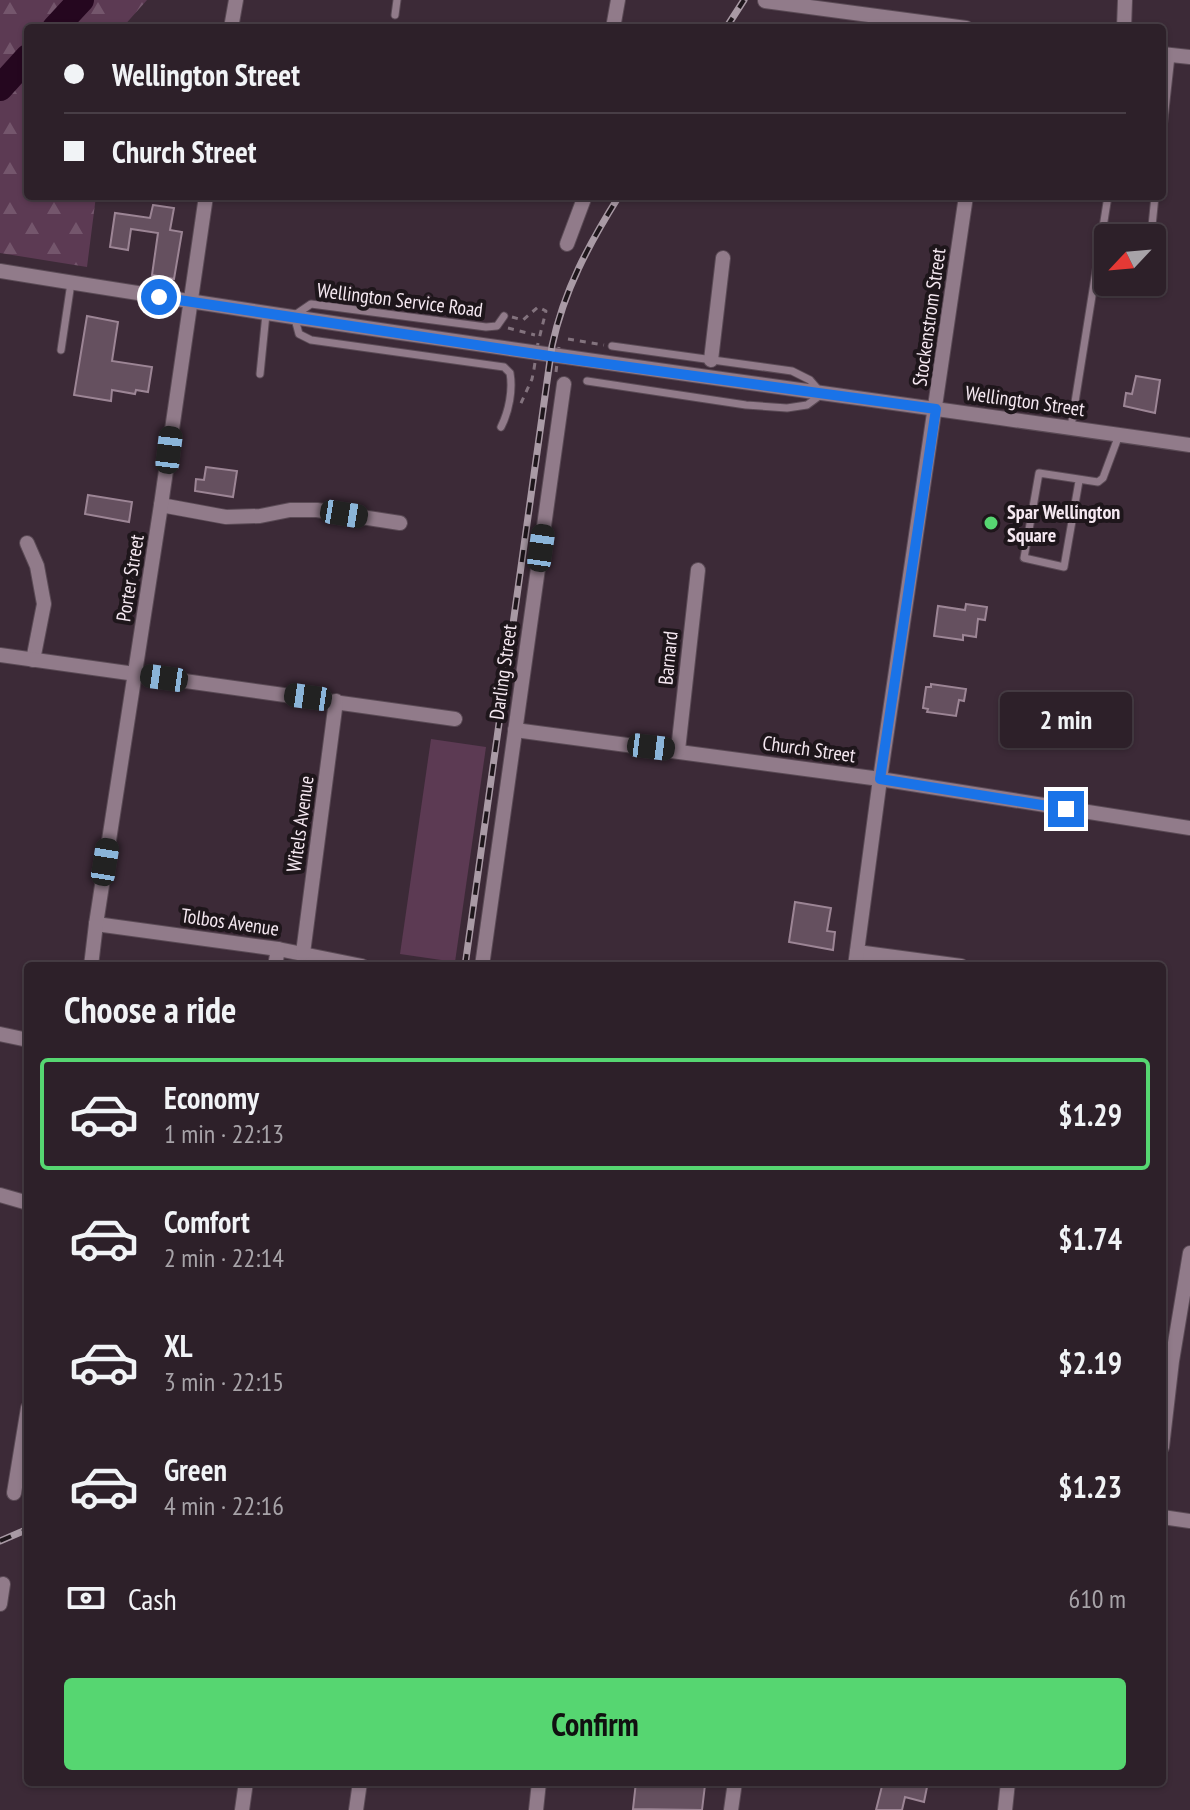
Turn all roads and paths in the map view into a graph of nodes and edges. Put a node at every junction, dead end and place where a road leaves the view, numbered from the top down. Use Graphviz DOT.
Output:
graph roads {
  1 [pos="236,0"];
  2 [pos="397,0"];
  3 [pos="618,0"];
  4 [pos="1125,0"];
  5 [pos="765,1"];
  6 [pos="840,6"];
  7 [pos="395,15"];
  8 [pos="232,24"];
  9 [pos="614,24"];
  10 [pos="943,24"];
  11 [pos="1124,24"];
  12 [pos="1167,54"];
  13 [pos="1190,57"];
  14 [pos="205,200"];
  15 [pos="584,200"];
  16 [pos="965,200"];
  17 [pos="1107,200"];
  18 [pos="1155,200"];
  19 [pos="1152,224"];
  20 [pos="567,244"];
  21 [pos="723,258"];
  22 [pos="0,271"];
  23 [pos="71,283"];
  24 [pos="189,302"];
  25 [pos="266,314"];
  26 [pos="504,316"];
  27 [pos="293,319"];
  28 [pos="523,320"];
  29 [pos="497,326"];
  30 [pos="535,335"];
  31 [pos="568,339"];
  32 [pos="612,346"];
  33 [pos="559,347"];
  34 [pos="61,350"];
  35 [pos="711,360"];
  36 [pos="260,374"];
  37 [pos="560,378"];
  38 [pos="587,381"];
  39 [pos="822,394"];
  40 [pos="936,409"];
  41 [pos="515,413"];
  42 [pos="501,427"];
  43 [pos="1071,428"];
  44 [pos="1119,435"];
  45 [pos="1190,445"];
  46 [pos="1079,481"];
  47 [pos="161,505"];
  48 [pos="400,523"];
  49 [pos="27,543"];
  50 [pos="698,570"];
  51 [pos="0,655"];
  52 [pos="33,660"];
  53 [pos="135,674"];
  54 [pos="336,701"];
  55 [pos="455,719"];
  56 [pos="515,730"];
  57 [pos="678,750"];
  58 [pos="880,779"];
  59 [pos="1190,828"];
  60 [pos="96,924"];
  61 [pos="278,949"];
  62 [pos="303,953"];
  63 [pos="856,959"];
  64 [pos="91,962"];
  65 [pos="276,962"];
  66 [pos="346,962"];
  67 [pos="483,962"];
  68 [pos="901,962"];
  69 [pos="0,1034"];
  70 [pos="24,1039"];
  71 [pos="24,1195"];
  72 [pos="3,1196"];
  73 [pos="24,1202"];
  74 [pos="1190,1253"];
  75 [pos="1185,1324"];
  76 [pos="1167,1360"];
  77 [pos="24,1432"];
  78 [pos="14,1493"];
  79 [pos="1166,1518"];
  80 [pos="1190,1521"];
  81 [pos="3,1584"];
  82 [pos="0,1604"];
  83 [pos="245,1786"];
  84 [pos="359,1786"];
  85 [pos="539,1786"];
  86 [pos="734,1786"];
  87 [pos="1008,1786"];
  88 [pos="242,1810"];
  89 [pos="356,1810"];
  90 [pos="536,1810"];
  91 [pos="731,1810"];
  92 [pos="1005,1810"];
  1 -- 8 [label="street"];
  2 -- 7 [label="lane"];
  3 -- 9 [label="street"];
  4 -- 11 [label="street"];
  5 -- 6 [label="street"];
  6 -- 10 [label="street"];
  12 -- 13 [label="street"];
  14 -- 24 [label="street, Porter Street"];
  15 -- 20 [label="street"];
  16 -- 40 [label="street, Stockenstrom Street"];
  17 -- 43 [label="lane"];
  18 -- 19 [label="lane"];
  21 -- 35 [label="street"];
  22 -- 23 [label="street, Wellington Street"];
  23 -- 24 [label="street, Wellington Street"];
  23 -- 34 [label="lane"];
  24 -- 25 [label="street, Wellington Street"];
  24 -- 47 [label="street, Porter Street"];
  25 -- 27 [label="street, Wellington Street"];
  25 -- 36 [label="lane"];
  26 -- 29 [label="lane, Wellington Service Road"];
  27 -- 29 [label="lane, Wellington Service Road"];
  27 -- 39 [label="street, Wellington Street"];
  27 -- 42 [label="lane, Wellington Service Road"];
  28 -- 41 [label="path, bridge"];
  29 -- 30 [label="path"];
  31 -- 32 [label="path"];
  32 -- 35 [label="lane"];
  33 -- 37 [label="path, bridge"];
  35 -- 39 [label="lane"];
  37 -- 56 [label="street, Darling Street"];
  38 -- 39 [label="lane"];
  39 -- 40 [label="street, Wellington Street"];
  40 -- 43 [label="street, Wellington Street"];
  40 -- 58 [label="street, Stockenstrom Street"];
  43 -- 44 [label="street, Wellington Street"];
  44 -- 45 [label="street, Wellington Street"];
  44 -- 46 [label="lane"];
  46 -- 46 [label="lane"];
  47 -- 48 [label="street"];
  47 -- 53 [label="street, Porter Street"];
  49 -- 52 [label="street"];
  50 -- 57 [label="street, Barnard"];
  51 -- 52 [label="street"];
  52 -- 53 [label="street"];
  53 -- 54 [label="street"];
  53 -- 60 [label="street, Porter Street"];
  54 -- 55 [label="street"];
  54 -- 62 [label="street, Witels Avenue"];
  56 -- 57 [label="street, Church Street"];
  56 -- 67 [label="street, Darling Street"];
  57 -- 58 [label="street, Church Street"];
  58 -- 59 [label="street, Church Street"];
  58 -- 63 [label="street, Stockenstrom Street"];
  60 -- 61 [label="street, Tolbos Avenue"];
  60 -- 64 [label="street, Porter Street"];
  61 -- 62 [label="street, Tolbos Avenue"];
  61 -- 65 [label="street"];
  62 -- 66 [label="street, Tolbos Avenue"];
  63 -- 68 [label="street"];
  69 -- 70 [label="street"];
  71 -- 72 [label="street"];
  72 -- 73 [label="street"];
  74 -- 75 [label="street"];
  75 -- 76 [label="street"];
  77 -- 78 [label="street"];
  79 -- 80 [label="street"];
  81 -- 82 [label="street"];
  83 -- 88 [label="street"];
  84 -- 89 [label="street"];
  85 -- 90 [label="street"];
  86 -- 91 [label="street"];
  87 -- 92 [label="street"];
}
